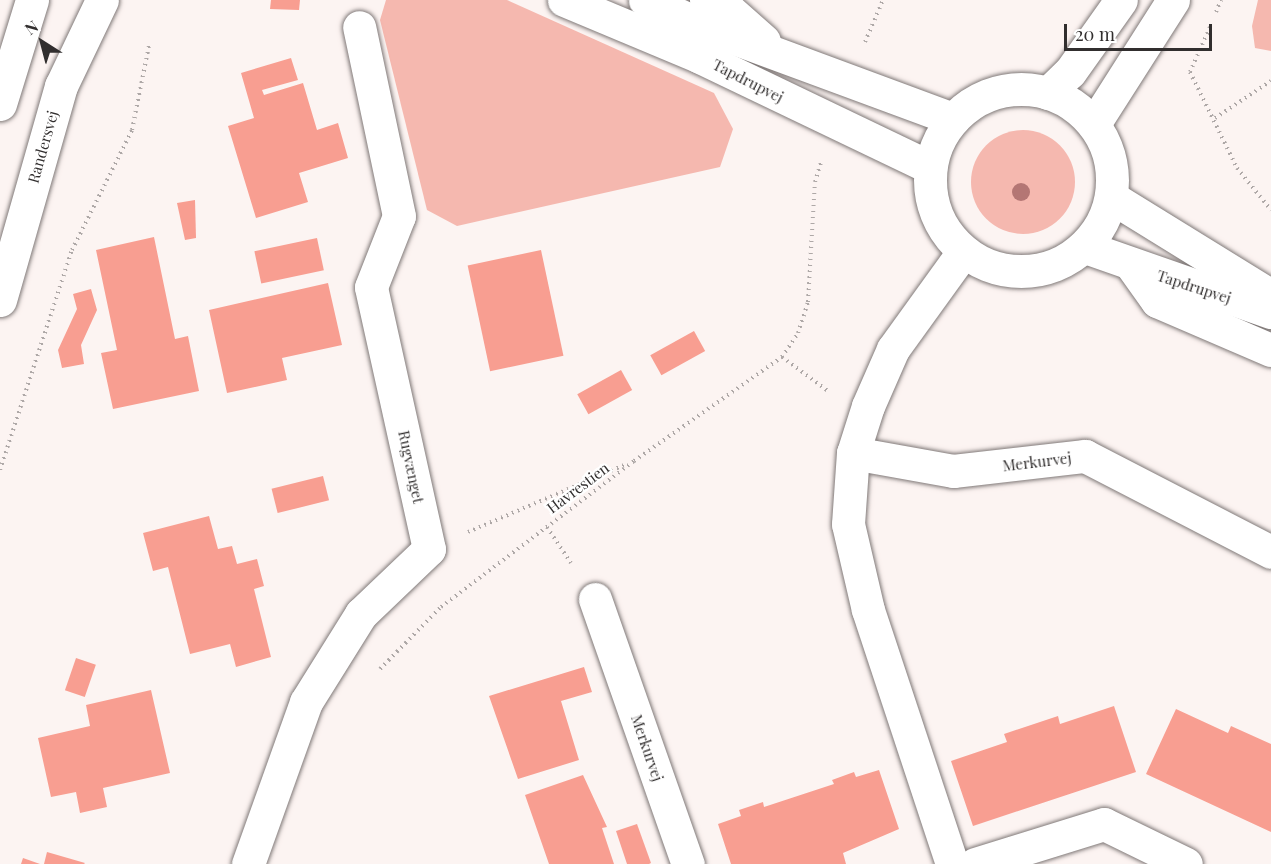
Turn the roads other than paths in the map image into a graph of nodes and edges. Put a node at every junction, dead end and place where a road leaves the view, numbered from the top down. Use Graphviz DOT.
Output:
graph roads {
  1 [pos="32,0"];
  2 [pos="102,0"];
  3 [pos="564,0"];
  4 [pos="645,0"];
  5 [pos="706,0"];
  6 [pos="1121,0"];
  7 [pos="1173,0"];
  8 [pos="360,27"];
  9 [pos="781,56"];
  10 [pos="1048,93"];
  11 [pos="0,104"];
  12 [pos="953,119"];
  13 [pos="1094,124"];
  14 [pos="930,167"];
  15 [pos="1111,197"];
  16 [pos="1085,247"];
  17 [pos="963,252"];
  18 [pos="1132,267"];
  19 [pos="1271,296"];
  20 [pos="0,300"];
  21 [pos="1271,312"];
  22 [pos="1271,350"];
  23 [pos="852,453"];
  24 [pos="1271,552"];
  25 [pos="595,599"];
  26 [pos="248,864"];
  27 [pos="688,864"];
  28 [pos="952,864"];
  29 [pos="975,864"];
  30 [pos="1186,864"];
  1 -- 11 [label="street"];
  2 -- 20 [label="street, Randersvej"];
  3 -- 14 [label="street, Tapdrupvej"];
  4 -- 9 [label="street, Tapdrupvej"];
  5 -- 9 [label="street"];
  6 -- 10 [label="street"];
  7 -- 13 [label="street"];
  8 -- 26 [label="street, Rugvænget"];
  9 -- 12 [label="street, Tapdrupvej"];
  10 -- 12 [label="street"];
  10 -- 13 [label="street"];
  12 -- 14 [label="street"];
  13 -- 15 [label="street"];
  14 -- 17 [label="street"];
  15 -- 16 [label="street"];
  15 -- 19 [label="street, Tapdrupvej"];
  16 -- 17 [label="street"];
  16 -- 18 [label="street, Tapdrupvej"];
  17 -- 23 [label="street"];
  18 -- 21 [label="street, Tapdrupvej"];
  18 -- 22 [label="street"];
  23 -- 24 [label="street, Merkurvej"];
  23 -- 28 [label="street"];
  25 -- 27 [label="street, Merkurvej"];
  29 -- 30 [label="street"];
}
